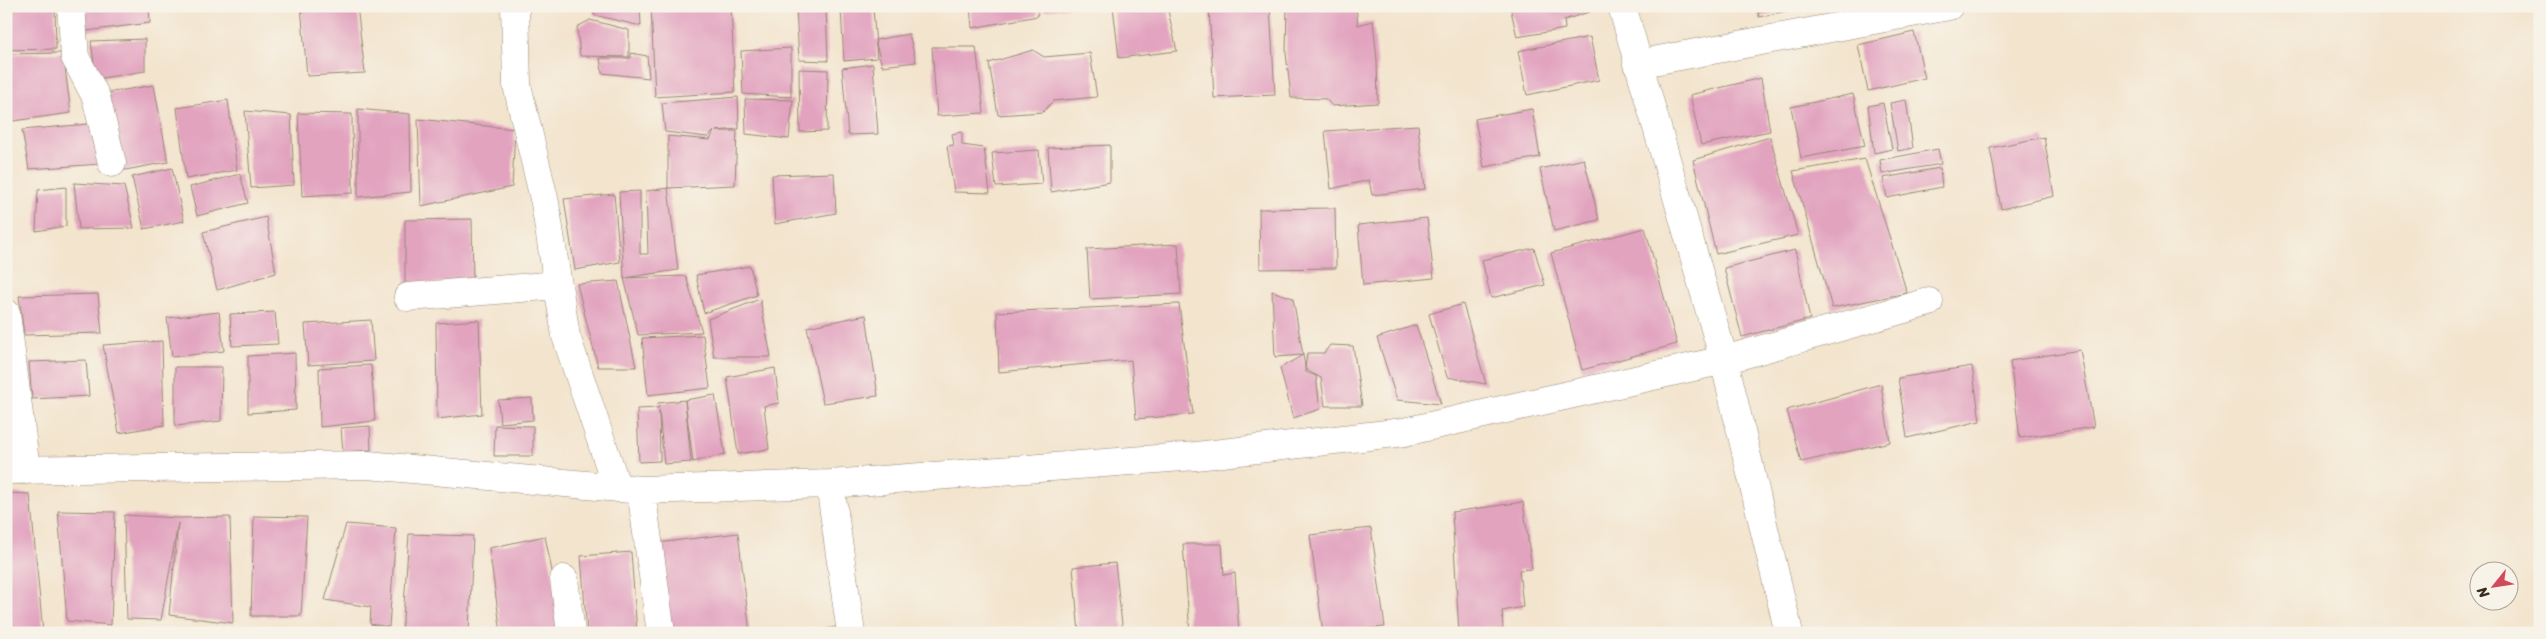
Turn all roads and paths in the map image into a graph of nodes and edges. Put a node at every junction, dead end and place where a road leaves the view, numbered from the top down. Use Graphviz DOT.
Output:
graph roads {
  1 [pos="71,6"];
  2 [pos="515,6"];
  3 [pos="1622,6"];
  4 [pos="1949,6"];
  5 [pos="1637,64"];
  6 [pos="112,163"];
  7 [pos="558,285"];
  8 [pos="408,298"];
  9 [pos="1929,302"];
  10 [pos="6,313"];
  11 [pos="1724,360"];
  12 [pos="16,470"];
  13 [pos="830,484"];
  14 [pos="629,489"];
  15 [pos="564,579"];
  16 [pos="570,633"];
  17 [pos="661,633"];
  18 [pos="851,633"];
  19 [pos="1789,633"];
  1 -- 6 [label="street"];
  2 -- 7 [label="street"];
  3 -- 5 [label="street"];
  4 -- 5 [label="street"];
  5 -- 11 [label="street"];
  7 -- 8 [label="street"];
  7 -- 14 [label="street"];
  9 -- 11 [label="street"];
  10 -- 12 [label="street"];
  11 -- 13 [label="street"];
  11 -- 19 [label="street"];
  12 -- 14 [label="street"];
  13 -- 14 [label="street"];
  13 -- 18 [label="street"];
  14 -- 17 [label="street"];
  15 -- 16 [label="street"];
}
